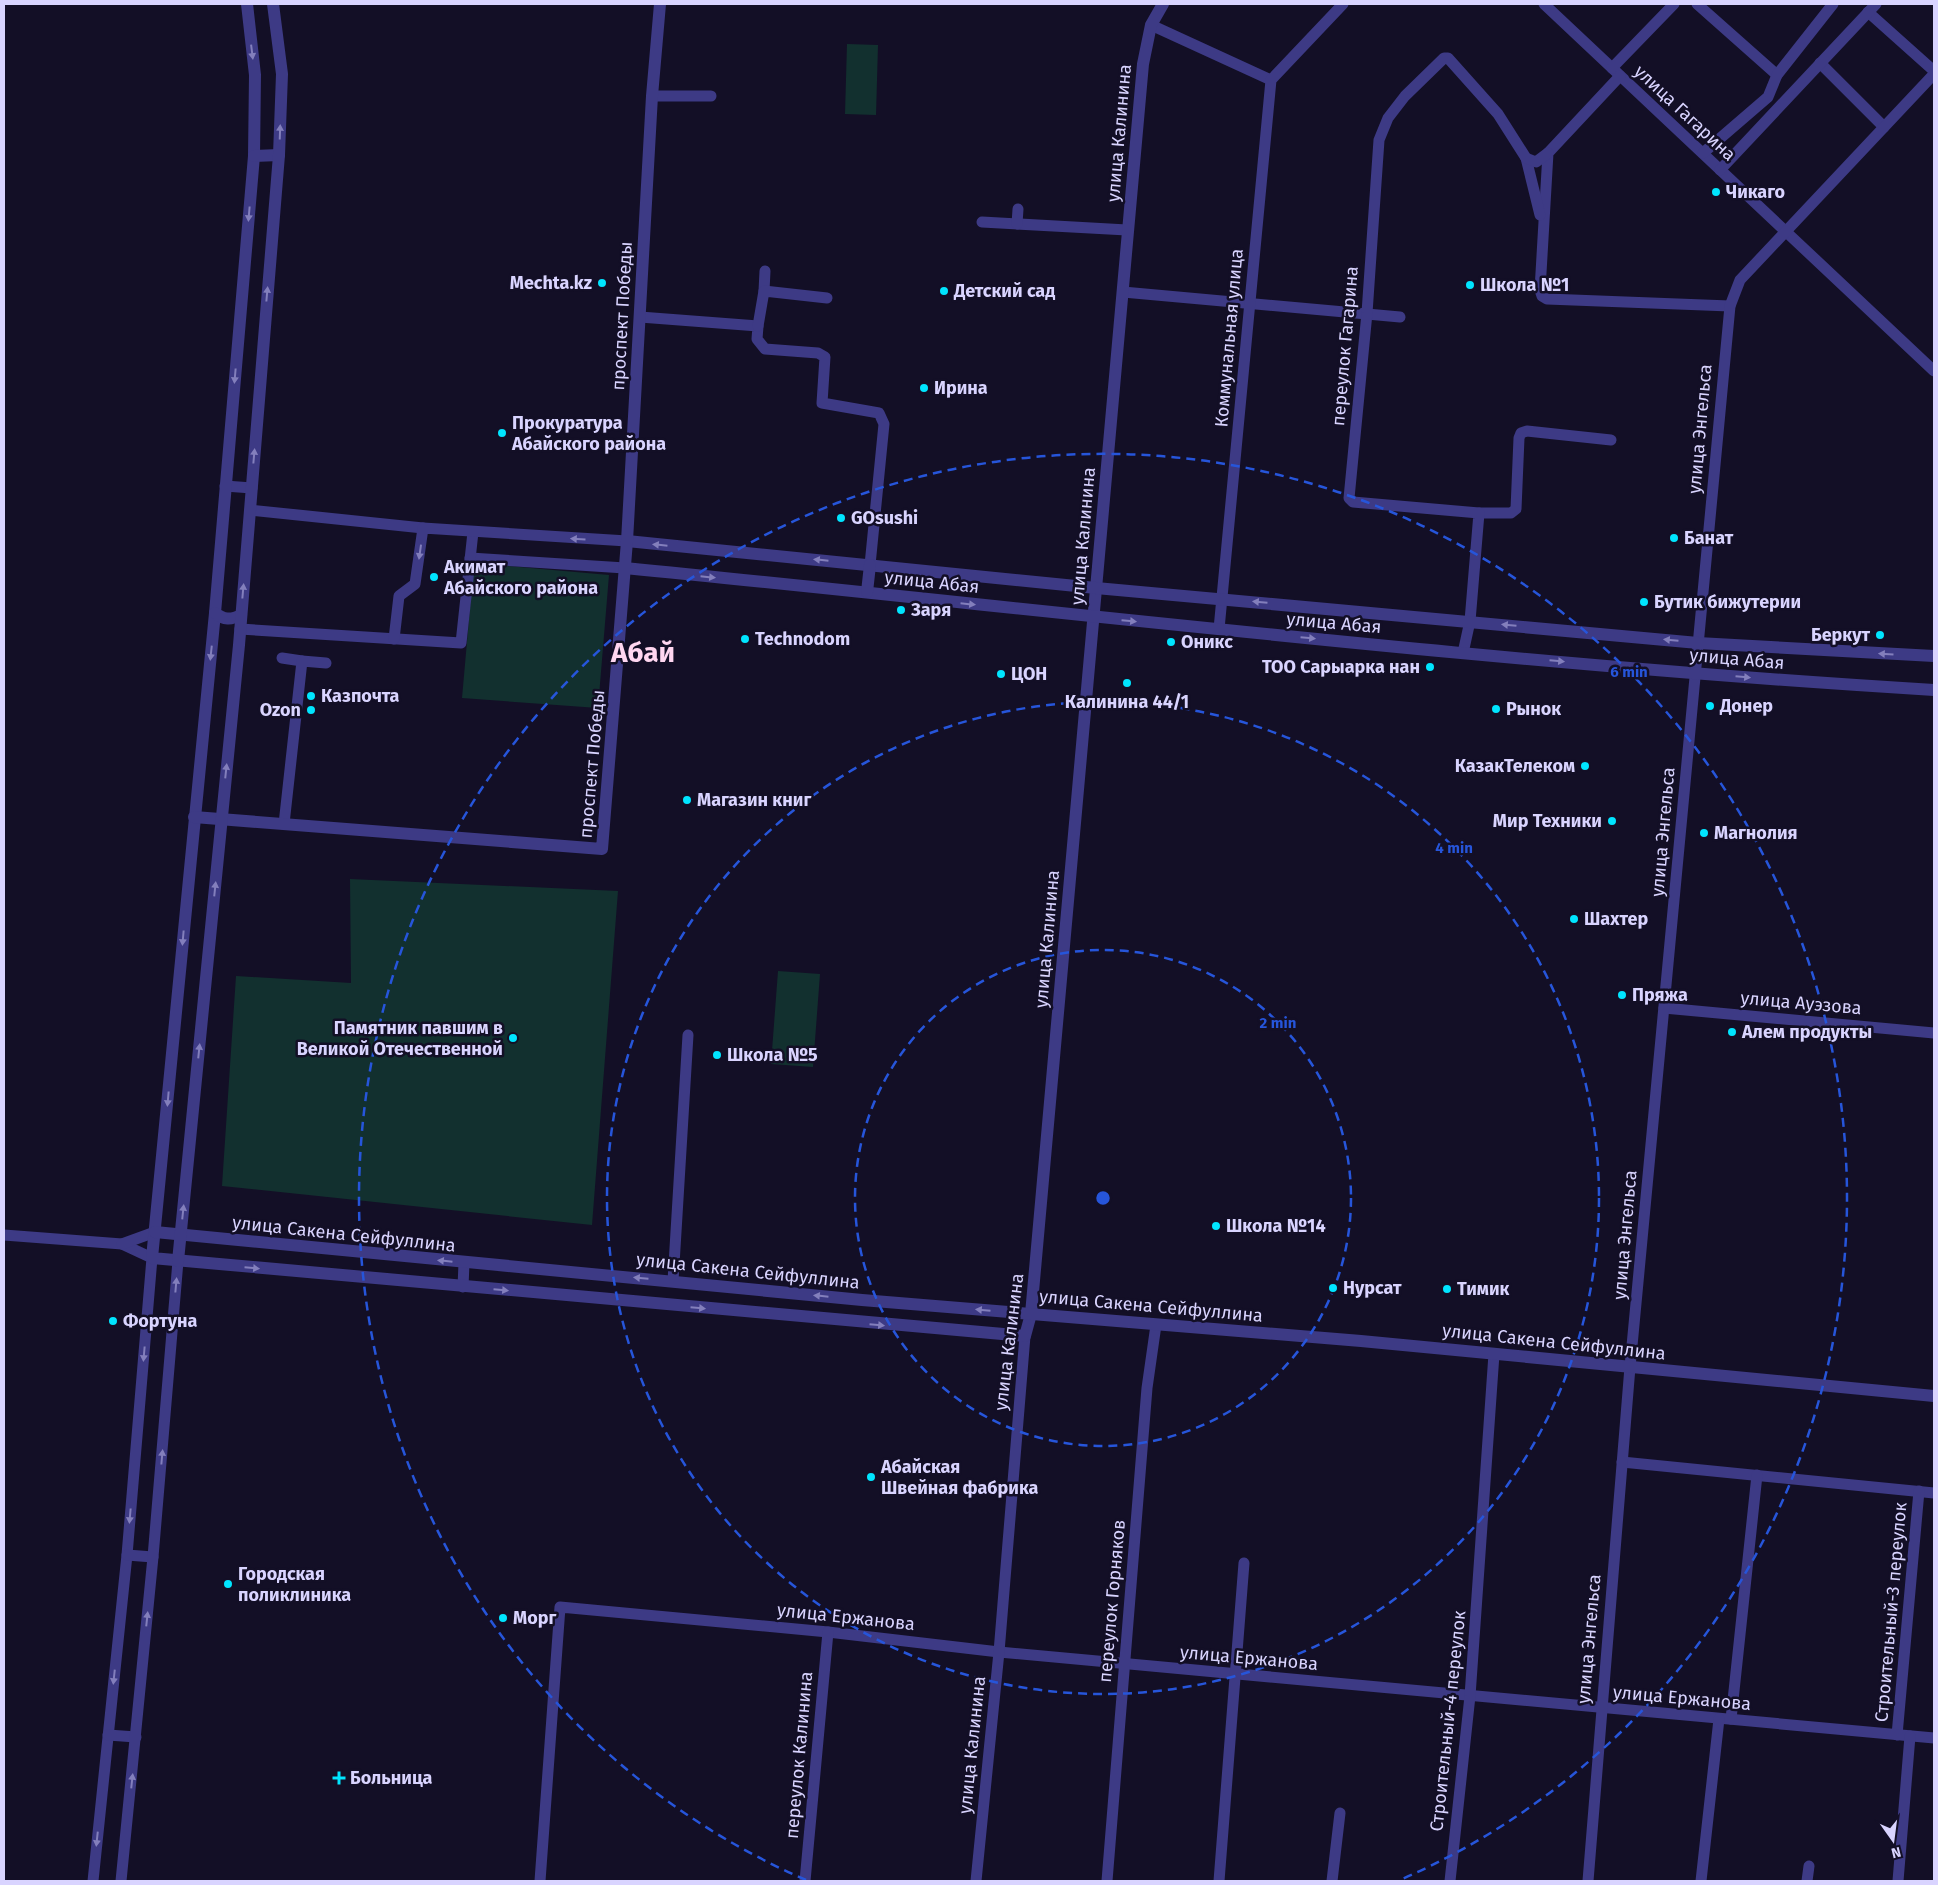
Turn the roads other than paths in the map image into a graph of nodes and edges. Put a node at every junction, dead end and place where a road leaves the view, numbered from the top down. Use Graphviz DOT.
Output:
graph roads {
  1 [pos="247,4"];
  2 [pos="273,4"];
  3 [pos="660,4"];
  4 [pos="1163,4"];
  5 [pos="1343,4"];
  6 [pos="1544,4"];
  7 [pos="1674,4"];
  8 [pos="1697,4"];
  9 [pos="1833,4"];
  10 [pos="1872,8"];
  11 [pos="1150,25"];
  12 [pos="1820,63"];
  13 [pos="1616,72"];
  14 [pos="1934,73"];
  15 [pos="1777,75"];
  16 [pos="1271,80"];
  17 [pos="652,96"];
  18 [pos="711,96"];
  19 [pos="1884,127"];
  20 [pos="1548,153"];
  21 [pos="1703,153"];
  22 [pos="254,156"];
  23 [pos="279,156"];
  24 [pos="1526,158"];
  25 [pos="1720,170"];
  26 [pos="1018,208"];
  27 [pos="982,222"];
  28 [pos="1017,224"];
  29 [pos="1543,224"];
  30 [pos="1128,230"];
  31 [pos="1786,232"];
  32 [pos="765,271"];
  33 [pos="764,290"];
  34 [pos="1122,292"];
  35 [pos="827,298"];
  36 [pos="1250,304"];
  37 [pos="1730,306"];
  38 [pos="1367,313"];
  39 [pos="640,317"];
  40 [pos="1400,317"];
  41 [pos="758,326"];
  42 [pos="1934,371"];
  43 [pos="1611,440"];
  44 [pos="225,486"];
  45 [pos="252,488"];
  46 [pos="250,510"];
  47 [pos="1479,513"];
  48 [pos="423,528"];
  49 [pos="473,532"];
  50 [pos="627,542"];
  51 [pos="470,558"];
  52 [pos="870,565"];
  53 [pos="625,568"];
  54 [pos="1096,588"];
  55 [pos="867,592"];
  56 [pos="1222,599"];
  57 [pos="215,613"];
  58 [pos="241,614"];
  59 [pos="1093,618"];
  60 [pos="1470,621"];
  61 [pos="240,629"];
  62 [pos="1219,629"];
  63 [pos="394,639"];
  64 [pos="1698,643"];
  65 [pos="1463,653"];
  66 [pos="1934,656"];
  67 [pos="282,658"];
  68 [pos="302,660"];
  69 [pos="326,663"];
  70 [pos="1695,673"];
  71 [pos="1934,690"];
  72 [pos="194,817"];
  73 [pos="222,819"];
  74 [pos="284,824"];
  75 [pos="1664,1008"];
  76 [pos="1934,1033"];
  77 [pos="688,1035"];
  78 [pos="155,1232"];
  79 [pos="4,1235"];
  80 [pos="180,1235"];
  81 [pos="122,1244"];
  82 [pos="152,1258"];
  83 [pos="178,1261"];
  84 [pos="464,1263"];
  85 [pos="673,1281"];
  86 [pos="463,1287"];
  87 [pos="1031,1314"];
  88 [pos="1156,1325"];
  89 [pos="1024,1336"];
  90 [pos="1494,1354"];
  91 [pos="1630,1367"];
  92 [pos="1934,1396"];
  93 [pos="1622,1462"];
  94 [pos="1757,1475"];
  95 [pos="1919,1492"];
  96 [pos="1934,1493"];
  97 [pos="127,1555"];
  98 [pos="153,1557"];
  99 [pos="1244,1563"];
  100 [pos="828,1632"];
  101 [pos="999,1652"];
  102 [pos="1124,1664"];
  103 [pos="1236,1674"];
  104 [pos="1470,1696"];
  105 [pos="1601,1708"];
  106 [pos="1725,1719"];
  107 [pos="108,1735"];
  108 [pos="1897,1735"];
  109 [pos="1910,1736"];
  110 [pos="136,1737"];
  111 [pos="1934,1738"];
  112 [pos="1340,1813"];
  113 [pos="1809,1866"];
  114 [pos="93,1881"];
  115 [pos="122,1881"];
  116 [pos="540,1881"];
  117 [pos="805,1881"];
  118 [pos="976,1881"];
  119 [pos="1107,1881"];
  120 [pos="1219,1881"];
  121 [pos="1332,1881"];
  122 [pos="1450,1881"];
  123 [pos="1588,1881"];
  124 [pos="1701,1881"];
  125 [pos="1808,1881"];
  126 [pos="1898,1881"];
  1 -- 22 [label="street, one-way"];
  23 -- 2 [label="street, one-way"];
  3 -- 17 [label="street, проспект Победы"];
  4 -- 11 [label="street, улица Калинина"];
  5 -- 16 [label="street"];
  6 -- 13 [label="street, улица Гагарина"];
  7 -- 13 [label="street"];
  8 -- 15 [label="street"];
  9 -- 15 [label="street"];
  10 -- 12 [label="street"];
  10 -- 14 [label="street"];
  11 -- 16 [label="street"];
  11 -- 30 [label="street, улица Калинина"];
  12 -- 19 [label="street"];
  12 -- 25 [label="street"];
  13 -- 20 [label="street"];
  13 -- 21 [label="street, улица Гагарина"];
  14 -- 19 [label="street, улица Энгельса"];
  15 -- 21 [label="street"];
  16 -- 36 [label="street, Коммунальная улица"];
  17 -- 18 [label="street"];
  17 -- 39 [label="street, проспект Победы"];
  19 -- 31 [label="street, улица Энгельса"];
  20 -- 24 [label="street"];
  20 -- 29 [label="street"];
  21 -- 25 [label="street, улица Гагарина"];
  22 -- 23 [label="street"];
  22 -- 44 [label="street, one-way"];
  45 -- 23 [label="street, one-way"];
  24 -- 29 [label="street"];
  24 -- 38 [label="street, переулок Гагарина"];
  25 -- 31 [label="street, улица Гагарина"];
  26 -- 28 [label="street"];
  27 -- 28 [label="street"];
  28 -- 30 [label="street"];
  29 -- 37 [label="street"];
  30 -- 34 [label="street, улица Калинина"];
  31 -- 37 [label="street, улица Энгельса"];
  31 -- 42 [label="street, улица Гагарина"];
  32 -- 33 [label="street"];
  33 -- 35 [label="street"];
  33 -- 41 [label="street"];
  34 -- 36 [label="street"];
  34 -- 54 [label="street, улица Калинина"];
  36 -- 38 [label="street"];
  36 -- 56 [label="street, Коммунальная улица"];
  37 -- 64 [label="street, улица Энгельса"];
  38 -- 40 [label="street"];
  38 -- 47 [label="street, переулок Гагарина"];
  39 -- 41 [label="street"];
  39 -- 50 [label="street, проспект Победы"];
  41 -- 52 [label="street"];
  43 -- 47 [label="street"];
  44 -- 45 [label="street"];
  44 -- 57 [label="street"];
  45 -- 46 [label="street"];
  46 -- 48 [label="street"];
  58 -- 46 [label="street, one-way"];
  47 -- 60 [label="street"];
  48 -- 49 [label="street"];
  48 -- 63 [label="street, one-way"];
  50 -- 49 [label="street, one-way"];
  49 -- 51 [label="street"];
  52 -- 50 [label="street, one-way"];
  50 -- 53 [label="street, проспект Победы"];
  51 -- 53 [label="street"];
  51 -- 63 [label="street"];
  52 -- 54 [label="street, улица Абая"];
  52 -- 55 [label="street, улица Абая"];
  53 -- 55 [label="street, one-way"];
  53 -- 74 [label="street, проспект Победы"];
  54 -- 56 [label="street, улица Абая"];
  54 -- 59 [label="street, улица Калинина"];
  55 -- 59 [label="street, улица Абая, one-way"];
  60 -- 56 [label="street, улица Абая, one-way"];
  56 -- 62 [label="street, Коммунальная улица"];
  57 -- 58 [label="street"];
  57 -- 72 [label="street, one-way"];
  58 -- 61 [label="street"];
  59 -- 62 [label="street, улица Абая, one-way"];
  59 -- 87 [label="street, улица Калинина"];
  64 -- 60 [label="street, улица Абая, one-way"];
  60 -- 65 [label="street"];
  61 -- 63 [label="street"];
  73 -- 61 [label="street, one-way"];
  62 -- 65 [label="street, улица Абая, one-way"];
  66 -- 64 [label="street, улица Абая, one-way"];
  64 -- 70 [label="street, улица Энгельса"];
  65 -- 70 [label="street, улица Абая, one-way"];
  67 -- 68 [label="street"];
  68 -- 69 [label="street"];
  68 -- 74 [label="street"];
  70 -- 71 [label="street, улица Абая, one-way"];
  70 -- 75 [label="street, улица Энгельса"];
  72 -- 73 [label="street, проспект Победы"];
  72 -- 78 [label="street, one-way"];
  73 -- 74 [label="street, проспект Победы"];
  80 -- 73 [label="street, one-way"];
  75 -- 76 [label="street, улица Ауэзова"];
  75 -- 91 [label="street, улица Энгельса"];
  77 -- 85 [label="street"];
  78 -- 80 [label="street, улица Сакена Сейфуллина"];
  78 -- 81 [label="street"];
  78 -- 82 [label="street"];
  79 -- 81 [label="street"];
  80 -- 83 [label="street"];
  84 -- 80 [label="street, улица Сакена Сейфуллина, one-way"];
  81 -- 82 [label="street"];
  82 -- 83 [label="street"];
  82 -- 97 [label="street, one-way"];
  83 -- 86 [label="street, one-way"];
  98 -- 83 [label="street, one-way"];
  85 -- 84 [label="street, улица Сакена Сейфуллина, one-way"];
  84 -- 86 [label="street"];
  87 -- 85 [label="street, улица Сакена Сейфуллина, one-way"];
  86 -- 89 [label="street, one-way"];
  87 -- 88 [label="street, улица Сакена Сейфуллина"];
  87 -- 89 [label="street, улица Калинина"];
  88 -- 90 [label="street, улица Сакена Сейфуллина"];
  88 -- 102 [label="street, переулок Горняков"];
  89 -- 101 [label="street, улица Калинина"];
  90 -- 91 [label="street, улица Сакена Сейфуллина"];
  90 -- 104 [label="street, Строительный-4 переулок"];
  91 -- 92 [label="street, улица Сакена Сейфуллина"];
  91 -- 93 [label="street, улица Энгельса"];
  93 -- 94 [label="street"];
  93 -- 105 [label="street, улица Энгельса"];
  94 -- 95 [label="street"];
  94 -- 106 [label="street"];
  95 -- 96 [label="street"];
  95 -- 108 [label="street, Строительный-3 переулок"];
  97 -- 98 [label="street"];
  97 -- 107 [label="street, one-way"];
  110 -- 98 [label="street, one-way"];
  99 -- 103 [label="street"];
  100 -- 101 [label="street, улица Ержанова"];
  100 -- 116 [label="street, улица Ержанова"];
  100 -- 117 [label="street, переулок Калинина"];
  101 -- 102 [label="street, улица Ержанова"];
  101 -- 118 [label="street, улица Калинина"];
  102 -- 103 [label="street, улица Ержанова"];
  102 -- 119 [label="street, переулок Горняков"];
  103 -- 104 [label="street, улица Ержанова"];
  103 -- 120 [label="street"];
  104 -- 105 [label="street, улица Ержанова"];
  104 -- 122 [label="street, Строительный-4 переулок"];
  105 -- 106 [label="street, улица Ержанова"];
  105 -- 123 [label="street, улица Энгельса"];
  106 -- 108 [label="street, улица Ержанова"];
  106 -- 124 [label="street"];
  107 -- 110 [label="street"];
  107 -- 114 [label="street, one-way"];
  108 -- 109 [label="street, улица Ержанова"];
  109 -- 111 [label="street, улица Ержанова"];
  109 -- 126 [label="street, Строительный-3 переулок"];
  115 -- 110 [label="street, one-way"];
  112 -- 121 [label="street"];
  113 -- 125 [label="street"];
}
